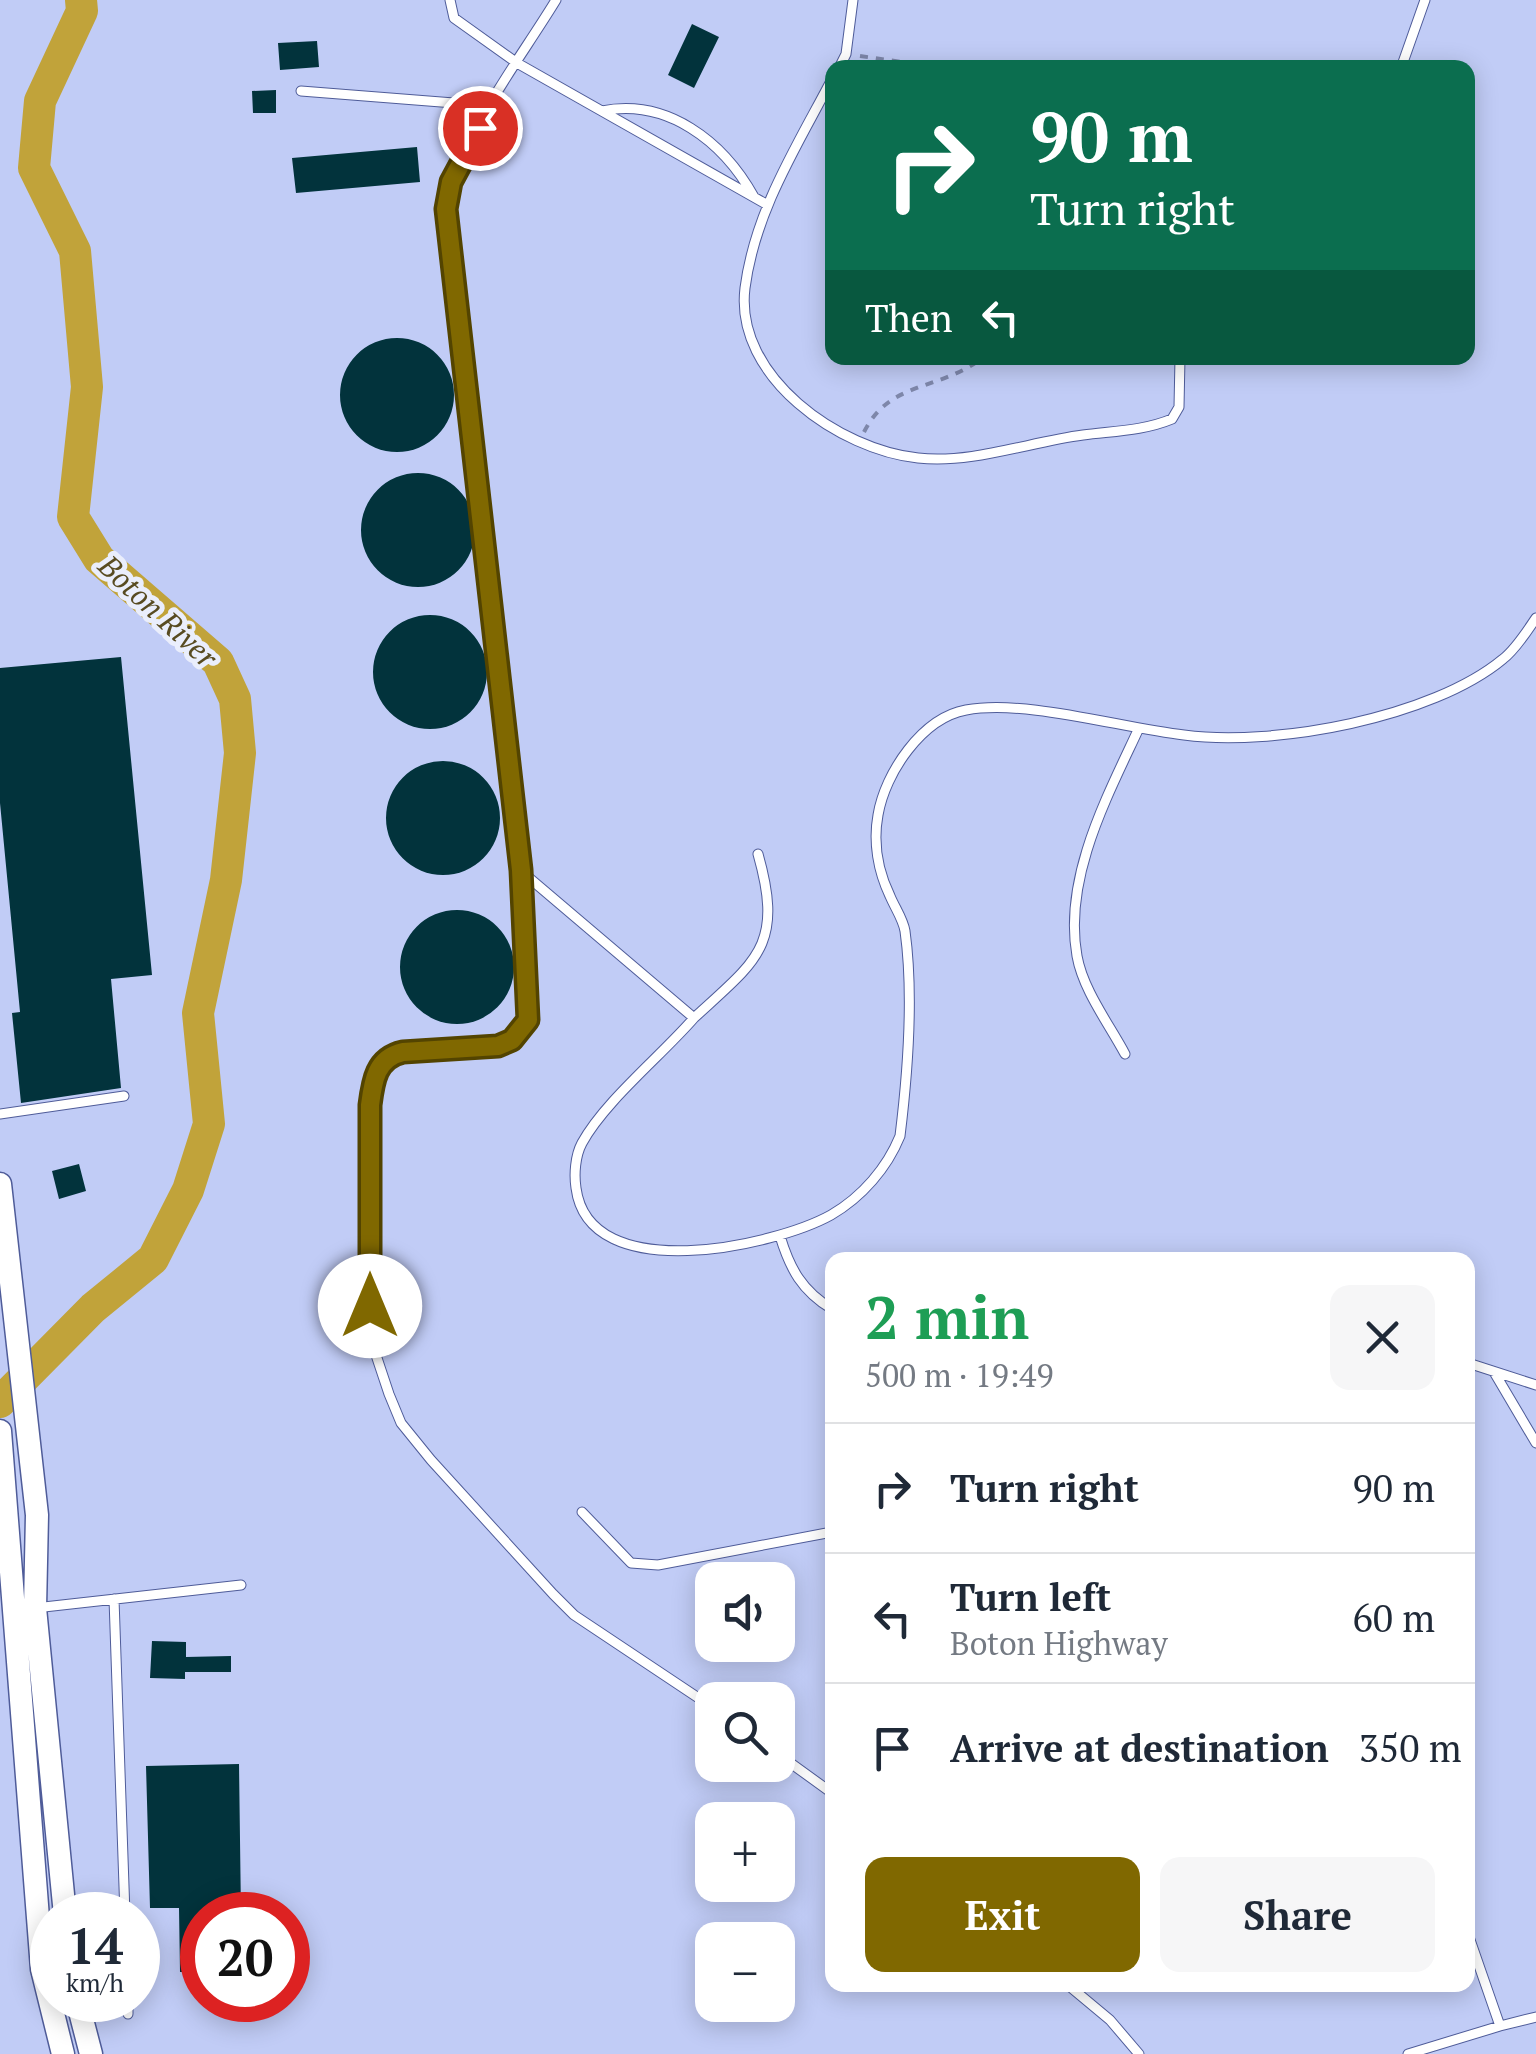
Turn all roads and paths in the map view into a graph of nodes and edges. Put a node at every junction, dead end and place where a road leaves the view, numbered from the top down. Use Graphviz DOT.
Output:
graph roads {
  1 [pos="450,0"];
  2 [pos="556,0"];
  3 [pos="853,0"];
  4 [pos="1425,0"];
  5 [pos="846,54"];
  6 [pos="843,60"];
  7 [pos="888,60"];
  8 [pos="1404,60"];
  9 [pos="517,63"];
  10 [pos="301,91"];
  11 [pos="825,91"];
  12 [pos="492,106"];
  13 [pos="602,111"];
  14 [pos="761,202"];
  15 [pos="974,365"];
  16 [pos="1180,365"];
  17 [pos="861,440"];
  18 [pos="1536,618"];
  19 [pos="1139,728"];
  20 [pos="758,854"];
  21 [pos="521,870"];
  22 [pos="694,1018"];
  23 [pos="1124,1054"];
  24 [pos="124,1096"];
  25 [pos="0,1114"];
  26 [pos="1,1197"];
  27 [pos="780,1236"];
  28 [pos="825,1305"];
  29 [pos="1475,1366"];
  30 [pos="1494,1372"];
  31 [pos="1536,1386"];
  32 [pos="0,1431"];
  33 [pos="1536,1443"];
  34 [pos="582,1512"];
  35 [pos="825,1533"];
  36 [pos="241,1586"];
  37 [pos="114,1599"];
  38 [pos="23,1609"];
  39 [pos="695,1697"];
  40 [pos="795,1766"];
  41 [pos="825,1788"];
  42 [pos="62,1892"];
  43 [pos="124,1892"];
  44 [pos="1475,1954"];
  45 [pos="1076,1992"];
  46 [pos="1536,2016"];
  47 [pos="83,2022"];
  48 [pos="1500,2026"];
  49 [pos="63,2054"];
  50 [pos="90,2054"];
  51 [pos="1138,2054"];
  52 [pos="1408,2054"];
  1 -- 9 [label="lane"];
  2 -- 9 [label="lane"];
  3 -- 5 [label="lane"];
  4 -- 8 [label="lane"];
  5 -- 6 [label="lane"];
  5 -- 7 [label="path"];
  9 -- 12 [label="lane"];
  9 -- 13 [label="lane"];
  10 -- 12 [label="lane"];
  11 -- 14 [label="lane"];
  12 -- 21 [label="lane"];
  13 -- 14 [label="lane"];
  13 -- 14 [label="lane"];
  14 -- 17 [label="lane"];
  15 -- 17 [label="path"];
  16 -- 17 [label="lane"];
  18 -- 19 [label="lane"];
  19 -- 23 [label="lane"];
  19 -- 27 [label="lane"];
  20 -- 22 [label="lane"];
  21 -- 22 [label="lane"];
  21 -- 39 [label="lane"];
  22 -- 27 [label="lane"];
  24 -- 25 [label="lane"];
  26 -- 38 [label="street"];
  27 -- 28 [label="lane"];
  29 -- 30 [label="lane"];
  30 -- 31 [label="lane"];
  30 -- 33 [label="lane"];
  32 -- 38 [label="street"];
  34 -- 35 [label="lane"];
  36 -- 37 [label="lane"];
  37 -- 38 [label="lane"];
  37 -- 43 [label="lane"];
  38 -- 42 [label="street"];
  38 -- 49 [label="street"];
  40 -- 41 [label="lane"];
  44 -- 48 [label="lane"];
  45 -- 51 [label="lane"];
  46 -- 48 [label="lane"];
  47 -- 50 [label="street"];
  48 -- 52 [label="lane"];
}
